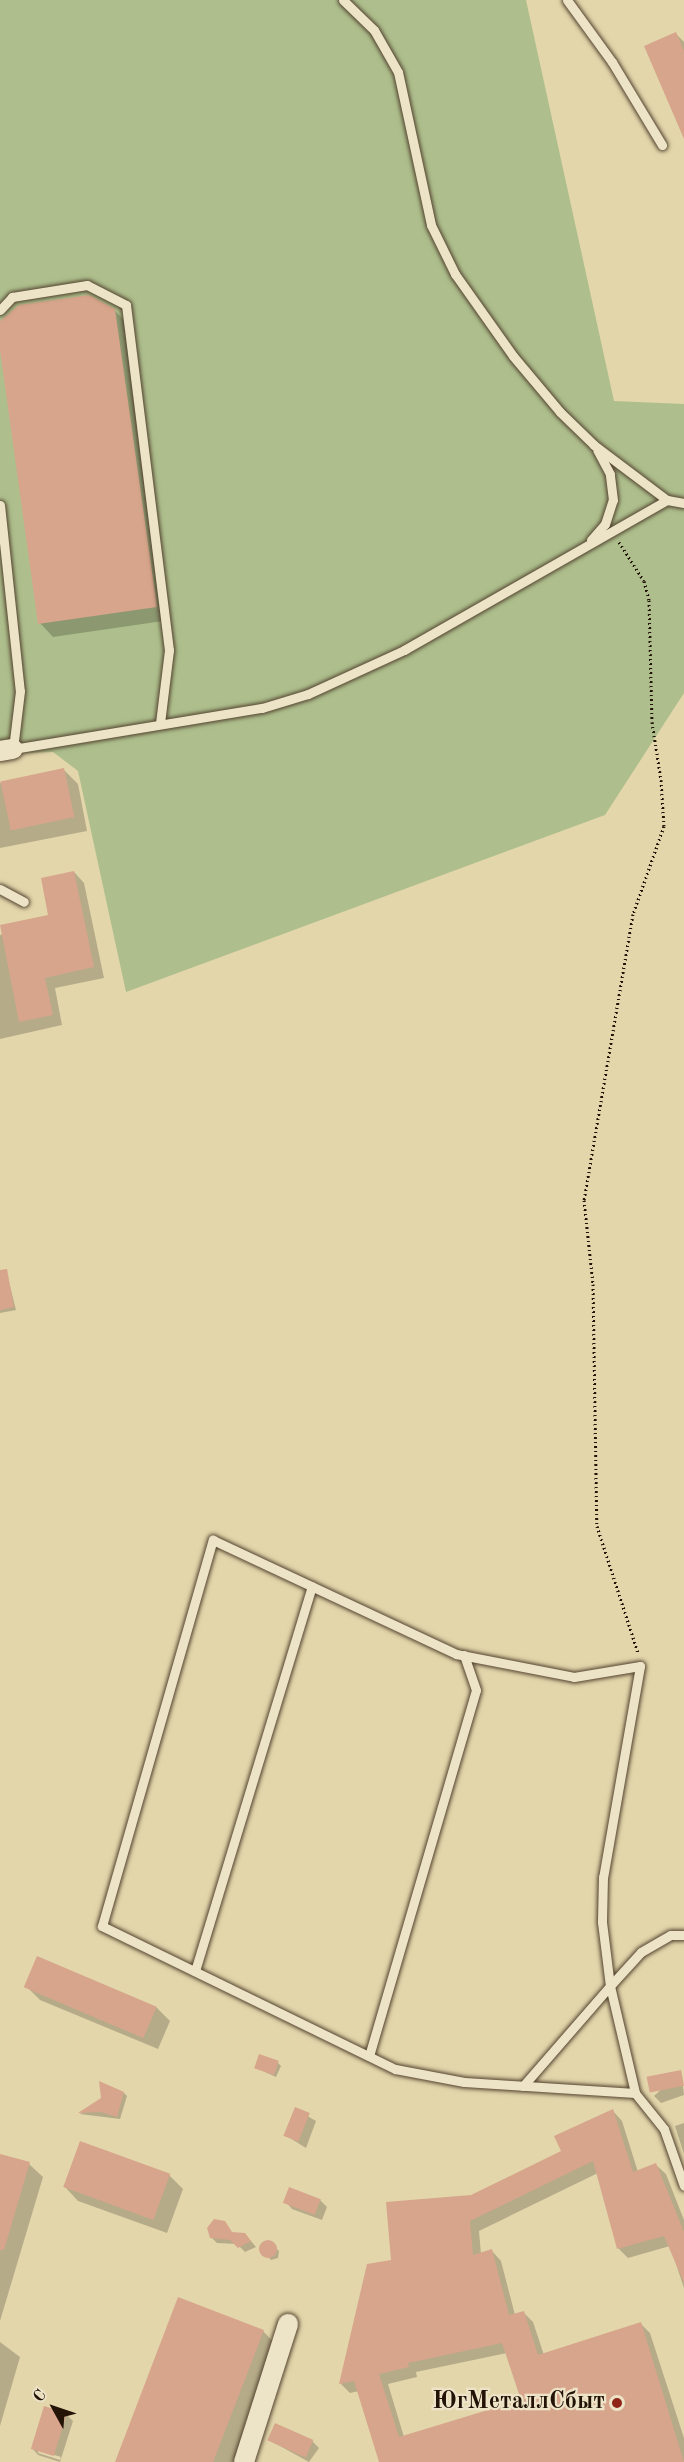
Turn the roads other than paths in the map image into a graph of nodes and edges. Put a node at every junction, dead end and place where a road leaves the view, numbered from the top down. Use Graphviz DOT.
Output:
graph roads {
  1 [pos="344,0"];
  2 [pos="567,0"];
  3 [pos="662,145"];
  4 [pos="0,310"];
  5 [pos="594,445"];
  6 [pos="667,500"];
  7 [pos="684,503"];
  8 [pos="0,505"];
  9 [pos="587,545"];
  10 [pos="160,723"];
  11 [pos="7,750"];
  12 [pos="0,889"];
  13 [pos="24,902"];
  14 [pos="312,1586"];
  15 [pos="464,1655"];
  16 [pos="684,1935"];
  17 [pos="195,1971"];
  18 [pos="610,1986"];
  19 [pos="369,2056"];
  20 [pos="523,2086"];
  21 [pos="635,2093"];
  22 [pos="684,2186"];
  23 [pos="288,2324"];
  24 [pos="244,2462"];
  1 -- 5 [label="lane"];
  2 -- 3 [label="lane"];
  4 -- 10 [label="lane"];
  5 -- 6 [label="lane"];
  5 -- 9 [label="lane"];
  6 -- 7 [label="lane"];
  6 -- 9 [label="lane"];
  8 -- 11 [label="lane"];
  9 -- 10 [label="lane"];
  10 -- 11 [label="lane"];
  12 -- 13 [label="lane"];
  14 -- 15 [label="lane"];
  14 -- 17 [label="lane"];
  14 -- 17 [label="lane"];
  15 -- 18 [label="lane"];
  15 -- 19 [label="lane"];
  16 -- 18 [label="lane"];
  17 -- 19 [label="lane"];
  18 -- 20 [label="lane"];
  18 -- 21 [label="lane"];
  19 -- 20 [label="lane"];
  20 -- 21 [label="lane"];
  21 -- 22 [label="lane"];
  23 -- 24 [label="street"];
}
